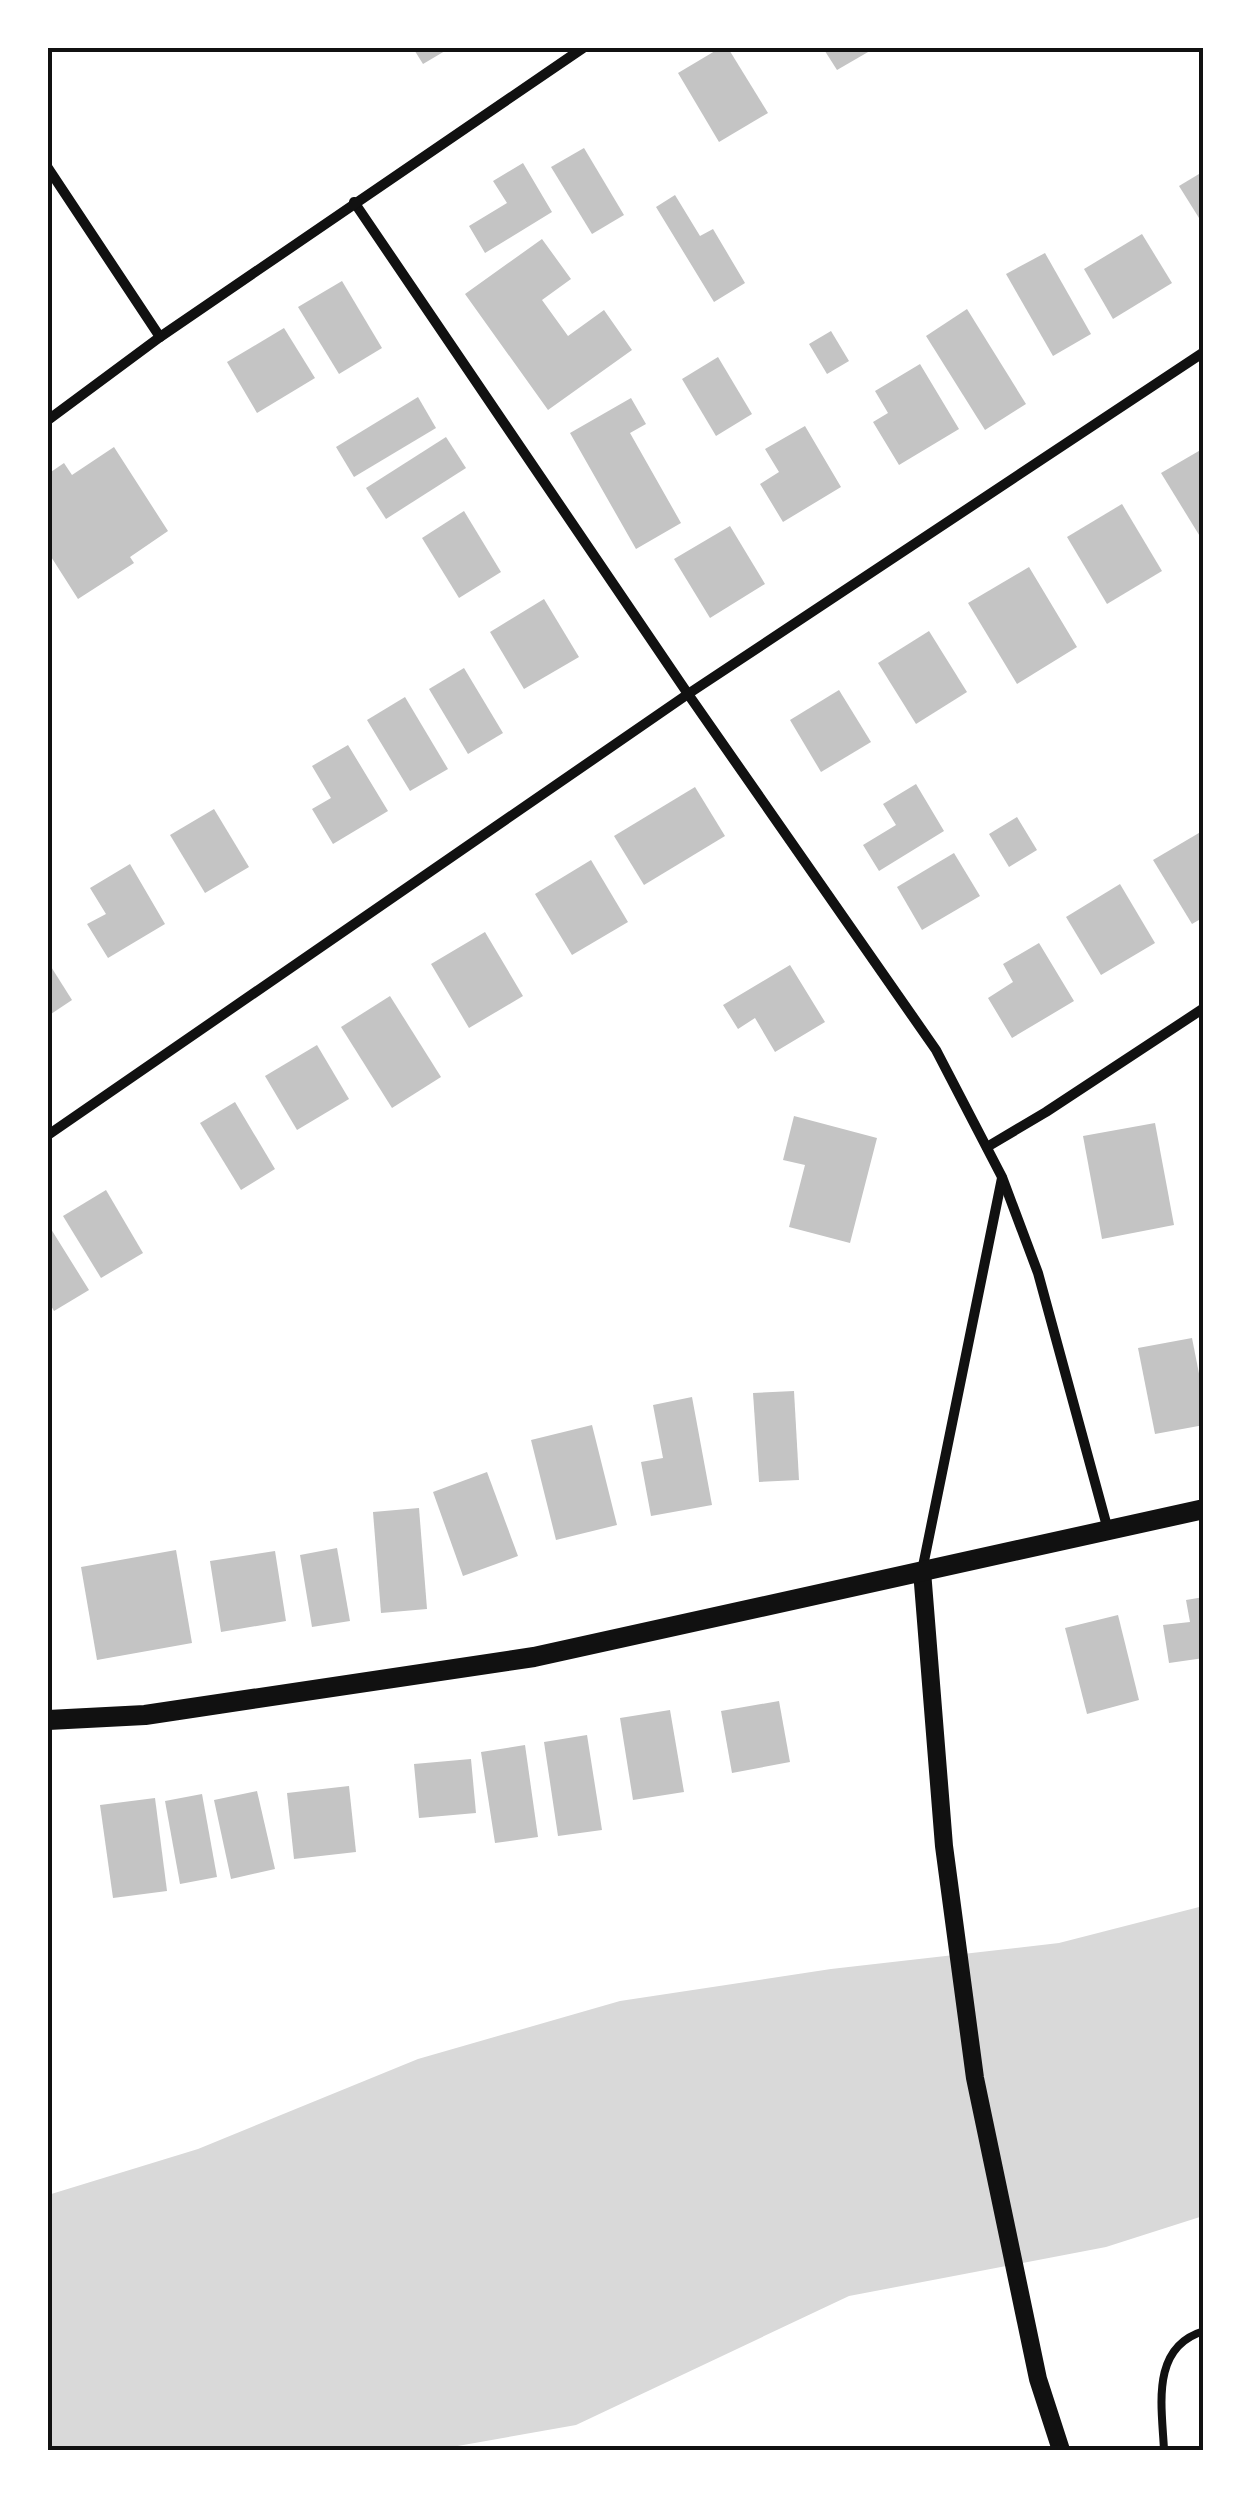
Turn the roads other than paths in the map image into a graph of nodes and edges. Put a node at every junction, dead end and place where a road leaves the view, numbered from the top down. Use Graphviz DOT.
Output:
graph roads {
  1 [pos="583,48"];
  2 [pos="48,168"];
  3 [pos="354,202"];
  4 [pos="160,336"];
  5 [pos="1204,352"];
  6 [pos="48,420"];
  7 [pos="688,694"];
  8 [pos="1204,1008"];
  9 [pos="48,1134"];
  10 [pos="987,1147"];
  11 [pos="1002,1178"];
  12 [pos="1204,1509"];
  13 [pos="1108,1530"];
  14 [pos="922,1572"];
  15 [pos="48,1720"];
  16 [pos="1204,2331"];
  17 [pos="1061,2450"];
  18 [pos="1164,2450"];
  1 -- 3 [label="street"];
  2 -- 4 [label="street"];
  3 -- 4 [label="street"];
  3 -- 7 [label="street"];
  4 -- 6 [label="street"];
  5 -- 7 [label="street"];
  7 -- 9 [label="street"];
  7 -- 10 [label="street"];
  8 -- 10 [label="street"];
  10 -- 11 [label="street"];
  11 -- 13 [label="street"];
  11 -- 14 [label="street"];
  12 -- 13 [label="main road"];
  13 -- 14 [label="main road"];
  14 -- 15 [label="main road"];
  14 -- 17 [label="street"];
  16 -- 18 [label="lane"];
}
